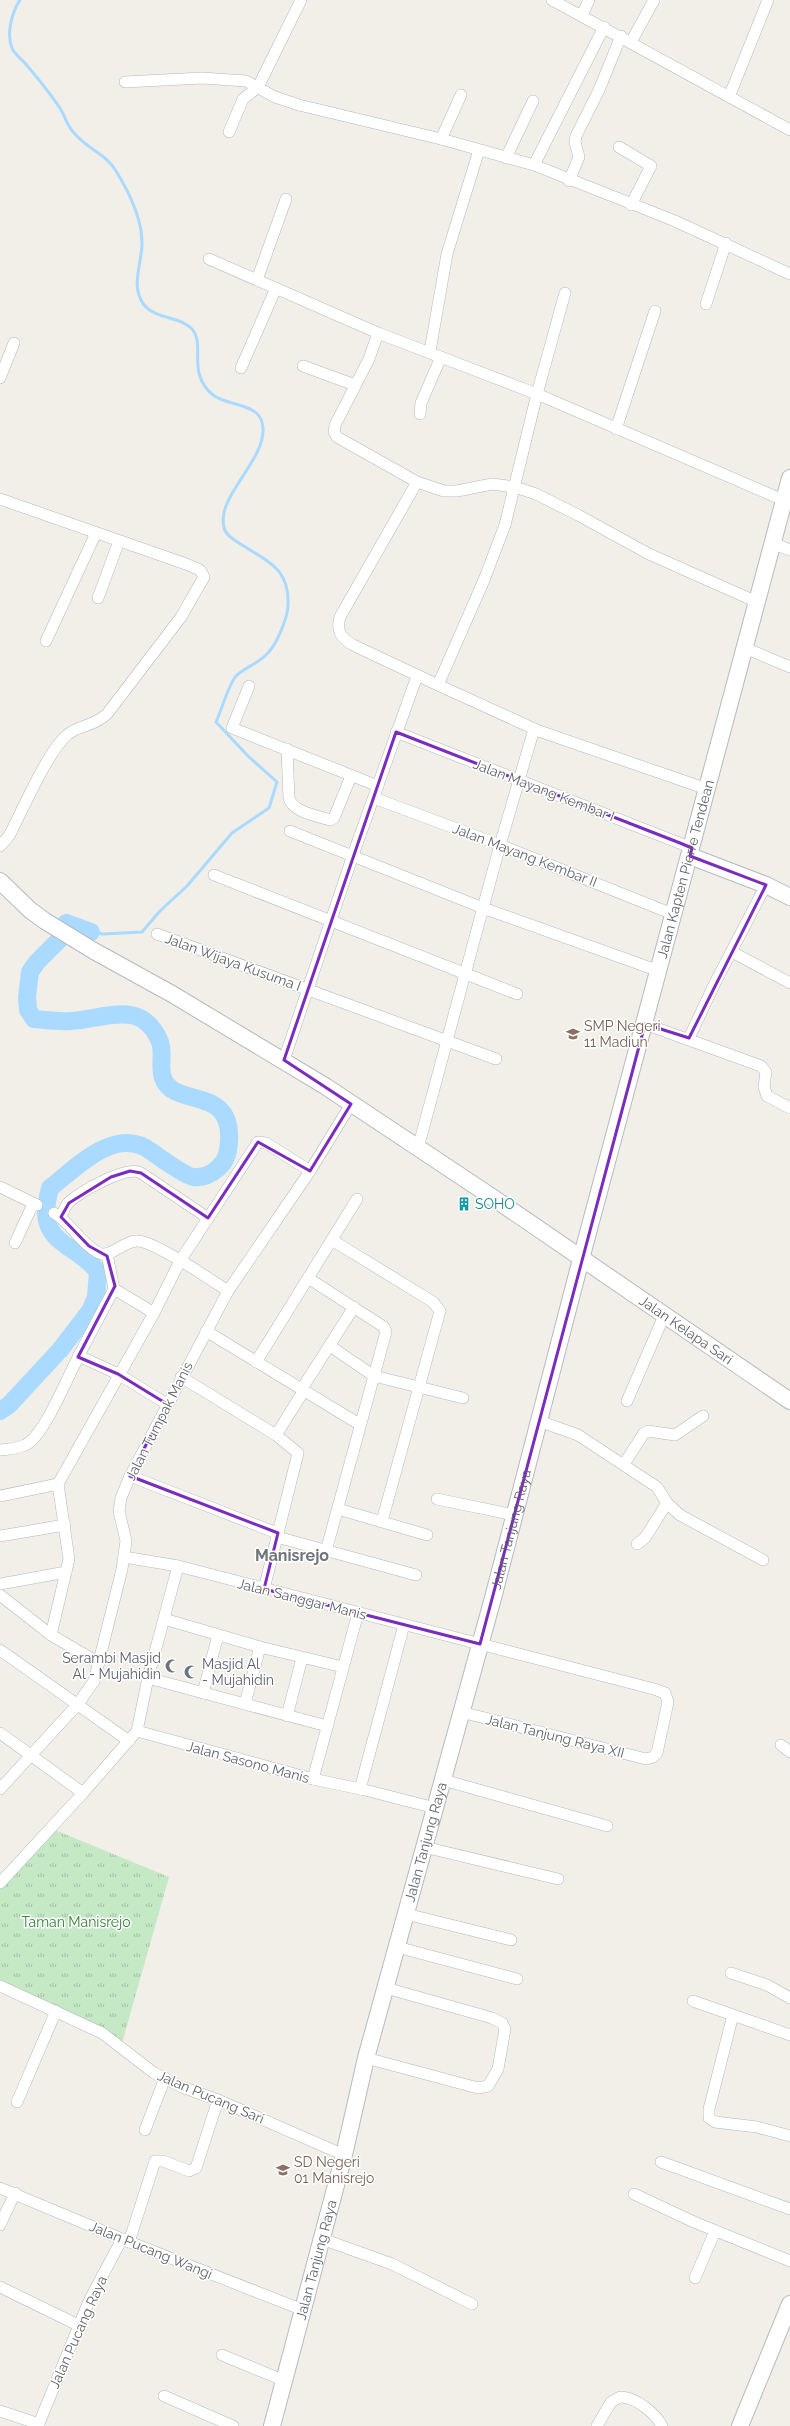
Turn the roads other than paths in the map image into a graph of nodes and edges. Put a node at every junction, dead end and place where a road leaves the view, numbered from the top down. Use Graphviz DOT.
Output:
graph roads {
  1 [pos="300,0"];
  2 [pos="552,0"];
  3 [pos="588,0"];
  4 [pos="654,0"];
  5 [pos="768,0"];
  6 [pos="582,15"];
  7 [pos="604,27"];
  8 [pos="621,36"];
  9 [pos="631,42"];
  10 [pos="125,82"];
  11 [pos="258,87"];
  12 [pos="461,95"];
  13 [pos="729,97"];
  14 [pos="533,101"];
  15 [pos="790,130"];
  16 [pos="229,132"];
  17 [pos="441,140"];
  18 [pos="619,146"];
  19 [pos="479,150"];
  20 [pos="506,158"];
  21 [pos="534,165"];
  22 [pos="569,180"];
  23 [pos="286,199"];
  24 [pos="632,205"];
  25 [pos="726,244"];
  26 [pos="209,259"];
  27 [pos="790,274"];
  28 [pos="257,280"];
  29 [pos="276,288"];
  30 [pos="565,293"];
  31 [pos="706,304"];
  32 [pos="655,311"];
  33 [pos="378,333"];
  34 [pos="14,343"];
  35 [pos="430,352"];
  36 [pos="441,357"];
  37 [pos="303,366"];
  38 [pos="241,368"];
  39 [pos="0,378"];
  40 [pos="355,385"];
  41 [pos="537,394"];
  42 [pos="420,414"];
  43 [pos="616,429"];
  44 [pos="790,478"];
  45 [pos="417,482"];
  46 [pos="515,487"];
  47 [pos="0,499"];
  48 [pos="783,500"];
  49 [pos="96,533"];
  50 [pos="119,541"];
  51 [pos="772,543"];
  52 [pos="790,550"];
  53 [pos="98,598"];
  54 [pos="758,602"];
  55 [pos="46,641"];
  56 [pos="745,648"];
  57 [pos="790,667"];
  58 [pos="417,676"];
  59 [pos="249,686"];
  60 [pos="438,686"];
  61 [pos="534,729"];
  62 [pos="396,732"];
  63 [pos="287,749"];
  64 [pos="351,776"];
  65 [pos="519,780"];
  66 [pos="378,786"];
  67 [pos="707,789"];
  68 [pos="374,798"];
  69 [pos="290,831"];
  70 [pos="500,845"];
  71 [pos="0,846"];
  72 [pos="691,852"];
  73 [pos="353,855"];
  74 [pos="214,875"];
  75 [pos="0,881"];
  76 [pos="766,885"];
  77 [pos="790,897"];
  78 [pos="483,908"];
  79 [pos="675,915"];
  80 [pos="331,922"];
  81 [pos="157,934"];
  82 [pos="732,952"];
  83 [pos="660,972"];
  84 [pos="466,973"];
  85 [pos="790,983"];
  86 [pos="308,990"];
  87 [pos="517,994"];
  88 [pos="645,1024"];
  89 [pos="689,1038"];
  90 [pos="447,1043"];
  91 [pos="284,1060"];
  92 [pos="496,1060"];
  93 [pos="351,1104"];
  94 [pos="790,1108"];
  95 [pos="418,1148"];
  96 [pos="310,1171"];
  97 [pos="0,1187"];
  98 [pos="357,1199"];
  99 [pos="208,1218"];
  100 [pos="332,1240"];
  101 [pos="15,1243"];
  102 [pos="107,1254"];
  103 [pos="581,1259"];
  104 [pos="180,1261"];
  105 [pos="308,1278"];
  106 [pos="114,1289"];
  107 [pos="228,1291"];
  108 [pos="354,1307"];
  109 [pos="154,1313"];
  110 [pos="664,1316"];
  111 [pos="206,1331"];
  112 [pos="330,1346"];
  113 [pos="78,1357"];
  114 [pos="256,1362"];
  115 [pos="118,1374"];
  116 [pos="374,1376"];
  117 [pos="181,1377"];
  118 [pos="418,1387"];
  119 [pos="302,1391"];
  120 [pos="464,1398"];
  121 [pos="627,1401"];
  122 [pos="790,1401"];
  123 [pos="167,1404"];
  124 [pos="703,1416"];
  125 [pos="539,1420"];
  126 [pos="359,1424"];
  127 [pos="276,1435"];
  128 [pos="0,1450"];
  129 [pos="624,1464"];
  130 [pos="130,1476"];
  131 [pos="58,1484"];
  132 [pos="0,1496"];
  133 [pos="437,1499"];
  134 [pos="667,1503"];
  135 [pos="338,1509"];
  136 [pos="514,1515"];
  137 [pos="382,1521"];
  138 [pos="65,1525"];
  139 [pos="277,1535"];
  140 [pos="427,1535"];
  141 [pos="0,1536"];
  142 [pos="637,1544"];
  143 [pos="326,1551"];
  144 [pos="124,1557"];
  145 [pos="763,1560"];
  146 [pos="178,1566"];
  147 [pos="66,1572"];
  148 [pos="416,1575"];
  149 [pos="0,1584"];
  150 [pos="264,1589"];
  151 [pos="0,1595"];
  152 [pos="358,1613"];
  153 [pos="164,1619"];
  154 [pos="404,1625"];
  155 [pos="51,1635"];
  156 [pos="218,1635"];
  157 [pos="480,1644"];
  158 [pos="260,1647"];
  159 [pos="0,1650"];
  160 [pos="302,1658"];
  161 [pos="99,1663"];
  162 [pos="343,1666"];
  163 [pos="148,1678"];
  164 [pos="203,1693"];
  165 [pos="78,1704"];
  166 [pos="245,1704"];
  167 [pos="462,1712"];
  168 [pos="287,1716"];
  169 [pos="327,1726"];
  170 [pos="137,1731"];
  171 [pos="0,1733"];
  172 [pos="129,1741"];
  173 [pos="781,1745"];
  174 [pos="790,1752"];
  175 [pos="31,1754"];
  176 [pos="650,1758"];
  177 [pos="313,1779"];
  178 [pos="443,1780"];
  179 [pos="360,1788"];
  180 [pos="0,1789"];
  181 [pos="83,1793"];
  182 [pos="435,1808"];
  183 [pos="607,1826"];
  184 [pos="424,1847"];
  185 [pos="558,1879"];
  186 [pos="0,1884"];
  187 [pos="406,1914"];
  188 [pos="511,1940"];
  189 [pos="397,1947"];
  190 [pos="731,1973"];
  191 [pos="518,1979"];
  192 [pos="0,1986"];
  193 [pos="386,1988"];
  194 [pos="790,1998"];
  195 [pos="693,2001"];
  196 [pos="56,2011"];
  197 [pos="733,2015"];
  198 [pos="790,2023"];
  199 [pos="788,2034"];
  200 [pos="366,2058"];
  201 [pos="165,2078"];
  202 [pos="218,2100"];
  203 [pos="17,2102"];
  204 [pos="145,2130"];
  205 [pos="790,2136"];
  206 [pos="344,2155"];
  207 [pos="661,2162"];
  208 [pos="0,2188"];
  209 [pos="15,2193"];
  210 [pos="634,2194"];
  211 [pos="790,2209"];
  212 [pos="0,2225"];
  213 [pos="715,2230"];
  214 [pos="322,2239"];
  215 [pos="125,2240"];
  216 [pos="790,2261"];
  217 [pos="695,2278"];
  218 [pos="0,2287"];
  219 [pos="472,2304"];
  220 [pos="790,2304"];
  221 [pos="303,2310"];
  222 [pos="78,2325"];
  223 [pos="222,2355"];
  224 [pos="285,2381"];
  225 [pos="164,2396"];
  226 [pos="0,2411"];
  227 [pos="38,2425"];
  228 [pos="233,2426"];
  229 [pos="272,2426"];
  230 [pos="597,2426"];
  231 [pos="662,2426"];
  232 [pos="740,2426"];
  1 -- 11 [label="street"];
  2 -- 6 [label="street"];
  3 -- 6 [label="street"];
  4 -- 9 [label="street"];
  5 -- 13 [label="street"];
  6 -- 7 [label="street"];
  7 -- 8 [label="street"];
  7 -- 21 [label="street"];
  8 -- 9 [label="street"];
  8 -- 22 [label="street"];
  9 -- 13 [label="street"];
  10 -- 11 [label="street"];
  11 -- 16 [label="street"];
  11 -- 17 [label="street"];
  12 -- 17 [label="street"];
  13 -- 15 [label="street"];
  14 -- 20 [label="street"];
  17 -- 19 [label="street"];
  18 -- 24 [label="street"];
  19 -- 20 [label="street"];
  19 -- 35 [label="street"];
  20 -- 21 [label="street"];
  21 -- 22 [label="street"];
  22 -- 24 [label="street"];
  23 -- 28 [label="street"];
  24 -- 25 [label="street"];
  25 -- 27 [label="street"];
  25 -- 31 [label="street"];
  26 -- 28 [label="street"];
  28 -- 29 [label="street"];
  29 -- 33 [label="street"];
  29 -- 38 [label="street"];
  30 -- 41 [label="street"];
  32 -- 43 [label="street"];
  33 -- 35 [label="street"];
  33 -- 40 [label="street"];
  34 -- 39 [label="street"];
  35 -- 36 [label="street"];
  36 -- 41 [label="street"];
  36 -- 42 [label="street"];
  37 -- 40 [label="street"];
  40 -- 45 [label="street"];
  41 -- 43 [label="street"];
  41 -- 46 [label="street"];
  43 -- 48 [label="street"];
  44 -- 48 [label="main road, Jalan Kapten Pierre Tendean"];
  45 -- 46 [label="street"];
  45 -- 58 [label="street"];
  46 -- 54 [label="street"];
  46 -- 60 [label="street"];
  47 -- 49 [label="street"];
  48 -- 51 [label="main road, Jalan Kapten Pierre Tendean"];
  49 -- 50 [label="street"];
  49 -- 55 [label="street"];
  50 -- 53 [label="street"];
  50 -- 71 [label="street"];
  51 -- 52 [label="street"];
  51 -- 54 [label="main road, Jalan Kapten Pierre Tendean"];
  54 -- 56 [label="main road, Jalan Kapten Pierre Tendean"];
  56 -- 57 [label="street"];
  56 -- 67 [label="main road, Jalan Kapten Pierre Tendean"];
  58 -- 60 [label="street"];
  58 -- 62 [label="street"];
  59 -- 63 [label="street"];
  60 -- 61 [label="street"];
  61 -- 65 [label="street"];
  61 -- 67 [label="street"];
  62 -- 65 [label="street, Jalan Mayang Kembar I"];
  62 -- 66 [label="street"];
  63 -- 64 [label="street"];
  63 -- 64 [label="street"];
  64 -- 66 [label="street"];
  65 -- 70 [label="street"];
  65 -- 72 [label="street, Jalan Mayang Kembar I"];
  66 -- 68 [label="street"];
  67 -- 72 [label="main road, Jalan Kapten Pierre Tendean"];
  68 -- 70 [label="street, Jalan Mayang Kembar II"];
  68 -- 73 [label="street"];
  69 -- 73 [label="street"];
  70 -- 78 [label="street"];
  70 -- 79 [label="street, Jalan Mayang Kembar II"];
  72 -- 76 [label="main road"];
  72 -- 79 [label="main road, Jalan Kapten Pierre Tendean"];
  73 -- 78 [label="street"];
  73 -- 80 [label="street"];
  74 -- 80 [label="street"];
  75 -- 91 [label="main road, Jalan Kelapa Sari"];
  76 -- 77 [label="main road"];
  76 -- 82 [label="street"];
  78 -- 83 [label="street"];
  78 -- 84 [label="street"];
  79 -- 83 [label="main road, Jalan Kapten Pierre Tendean"];
  80 -- 84 [label="street"];
  80 -- 86 [label="street"];
  81 -- 86 [label="street, Jalan Wijaya Kusuma I"];
  82 -- 85 [label="street"];
  82 -- 89 [label="street"];
  83 -- 88 [label="main road, Jalan Kapten Pierre Tendean"];
  84 -- 87 [label="street"];
  84 -- 90 [label="street"];
  86 -- 90 [label="street, Jalan Wijaya Kusuma I"];
  86 -- 91 [label="street"];
  88 -- 89 [label="street"];
  88 -- 103 [label="main road, Jalan Kapten Pierre Tendean"];
  89 -- 94 [label="street"];
  90 -- 92 [label="street, Jalan Wijaya Kusuma I"];
  90 -- 95 [label="street"];
  91 -- 93 [label="main road, Jalan Kelapa Sari"];
  93 -- 95 [label="main road, Jalan Kelapa Sari"];
  93 -- 96 [label="street, Jalan Tumpak Manis"];
  95 -- 103 [label="main road, Jalan Kelapa Sari"];
  96 -- 99 [label="street"];
  96 -- 107 [label="street, Jalan Tumpak Manis"];
  97 -- 101 [label="street"];
  98 -- 100 [label="street"];
  99 -- 102 [label="street"];
  99 -- 104 [label="street"];
  100 -- 105 [label="street"];
  100 -- 118 [label="street"];
  102 -- 104 [label="street"];
  102 -- 106 [label="street"];
  103 -- 110 [label="main road, Jalan Kelapa Sari"];
  103 -- 125 [label="main road, Jalan Tanjung Raya"];
  104 -- 107 [label="street"];
  104 -- 109 [label="street"];
  105 -- 108 [label="street"];
  105 -- 114 [label="street"];
  106 -- 109 [label="street"];
  106 -- 113 [label="street"];
  107 -- 111 [label="street, Jalan Tumpak Manis"];
  108 -- 112 [label="street"];
  108 -- 116 [label="street"];
  109 -- 115 [label="street"];
  110 -- 121 [label="street"];
  110 -- 122 [label="main road, Jalan Kelapa Sari"];
  111 -- 114 [label="street"];
  111 -- 117 [label="street, Jalan Tumpak Manis"];
  112 -- 116 [label="street"];
  112 -- 119 [label="street"];
  113 -- 115 [label="street"];
  113 -- 128 [label="street"];
  114 -- 119 [label="street"];
  115 -- 123 [label="street"];
  115 -- 131 [label="street"];
  116 -- 118 [label="street"];
  116 -- 126 [label="street"];
  117 -- 123 [label="street, Jalan Tumpak Manis"];
  117 -- 127 [label="street"];
  118 -- 120 [label="street"];
  118 -- 137 [label="street"];
  119 -- 126 [label="street"];
  119 -- 127 [label="street"];
  123 -- 130 [label="street, Jalan Tumpak Manis"];
  124 -- 129 [label="street"];
  125 -- 129 [label="street"];
  125 -- 136 [label="main road, Jalan Tanjung Raya"];
  126 -- 135 [label="street"];
  127 -- 139 [label="street"];
  129 -- 134 [label="street"];
  130 -- 139 [label="street"];
  130 -- 144 [label="street, Jalan Tumpak Manis"];
  131 -- 132 [label="street"];
  131 -- 138 [label="street"];
  133 -- 136 [label="street"];
  134 -- 142 [label="street"];
  134 -- 145 [label="street"];
  135 -- 137 [label="street"];
  135 -- 143 [label="street"];
  136 -- 157 [label="main road, Jalan Tanjung Raya"];
  137 -- 140 [label="street"];
  138 -- 141 [label="street"];
  138 -- 147 [label="street"];
  139 -- 143 [label="street"];
  139 -- 150 [label="street"];
  143 -- 148 [label="street"];
  144 -- 146 [label="street, Jalan Sanggar Manis"];
  144 -- 161 [label="street, Jalan Tumpak Manis"];
  146 -- 150 [label="street, Jalan Sanggar Manis"];
  146 -- 153 [label="street"];
  147 -- 149 [label="street"];
  147 -- 155 [label="street"];
  150 -- 152 [label="street, Jalan Sanggar Manis"];
  151 -- 155 [label="street"];
  152 -- 154 [label="street, Jalan Sanggar Manis"];
  152 -- 162 [label="street"];
  153 -- 156 [label="street"];
  153 -- 163 [label="street"];
  154 -- 157 [label="street, Jalan Sanggar Manis"];
  154 -- 179 [label="street"];
  155 -- 161 [label="street"];
  156 -- 158 [label="street"];
  156 -- 164 [label="street"];
  157 -- 167 [label="main road, Jalan Tanjung Raya"];
  157 -- 176 [label="street, Jalan Sanggar Manis"];
  158 -- 160 [label="street"];
  158 -- 166 [label="street"];
  159 -- 165 [label="street"];
  160 -- 162 [label="street"];
  160 -- 168 [label="street"];
  161 -- 165 [label="street, Jalan Tumpak Manis"];
  162 -- 169 [label="street"];
  163 -- 164 [label="street"];
  163 -- 170 [label="street"];
  164 -- 166 [label="street"];
  165 -- 172 [label="street"];
  165 -- 175 [label="street, Jalan Tumpak Manis"];
  166 -- 168 [label="street"];
  167 -- 176 [label="street, Jalan Tanjung Raya XII"];
  167 -- 178 [label="main road, Jalan Tanjung Raya"];
  168 -- 169 [label="street"];
  169 -- 177 [label="street"];
  170 -- 172 [label="street"];
  170 -- 177 [label="street, Jalan Sasono Manis"];
  171 -- 175 [label="street"];
  172 -- 181 [label="street"];
  173 -- 174 [label="street"];
  175 -- 180 [label="street, Jalan Tumpak Manis"];
  175 -- 181 [label="street"];
  177 -- 179 [label="street, Jalan Sasono Manis"];
  178 -- 182 [label="main road, Jalan Tanjung Raya"];
  178 -- 183 [label="street"];
  179 -- 182 [label="street, Jalan Sasono Manis"];
  181 -- 186 [label="street"];
  182 -- 184 [label="main road, Jalan Tanjung Raya"];
  184 -- 185 [label="street"];
  184 -- 187 [label="main road, Jalan Tanjung Raya"];
  187 -- 188 [label="street"];
  187 -- 189 [label="main road, Jalan Tanjung Raya"];
  189 -- 191 [label="street"];
  189 -- 193 [label="main road, Jalan Tanjung Raya"];
  190 -- 194 [label="street"];
  192 -- 196 [label="street, Jalan Pucang Sari"];
  193 -- 200 [label="main road, Jalan Tanjung Raya"];
  193 -- 200 [label="street"];
  195 -- 197 [label="street"];
  196 -- 201 [label="street, Jalan Pucang Sari"];
  196 -- 203 [label="street"];
  197 -- 199 [label="street"];
  197 -- 205 [label="street"];
  198 -- 199 [label="street"];
  200 -- 206 [label="main road, Jalan Tanjung Raya"];
  201 -- 202 [label="street, Jalan Pucang Sari"];
  201 -- 204 [label="street"];
  202 -- 206 [label="street, Jalan Pucang Sari"];
  202 -- 215 [label="street, Jalan Pucang Raya"];
  206 -- 214 [label="main road, Jalan Tanjung Raya"];
  207 -- 211 [label="street"];
  208 -- 209 [label="street, Jalan Pucang Wangi"];
  209 -- 212 [label="street"];
  209 -- 215 [label="street, Jalan Pucang Wangi"];
  210 -- 213 [label="street"];
  213 -- 216 [label="street"];
  213 -- 217 [label="street"];
  214 -- 219 [label="street"];
  214 -- 221 [label="main road, Jalan Tanjung Raya"];
  215 -- 221 [label="street, Jalan Pucang Wangi"];
  215 -- 222 [label="street, Jalan Pucang Raya"];
  218 -- 222 [label="street"];
  220 -- 232 [label="main road"];
  221 -- 224 [label="main road, Jalan Tanjung Raya"];
  222 -- 227 [label="street, Jalan Pucang Raya"];
  223 -- 224 [label="street"];
  224 -- 229 [label="main road, Jalan Tanjung Raya"];
  225 -- 228 [label="street"];
  226 -- 227 [label="street"];
  230 -- 231 [label="street"];
}
